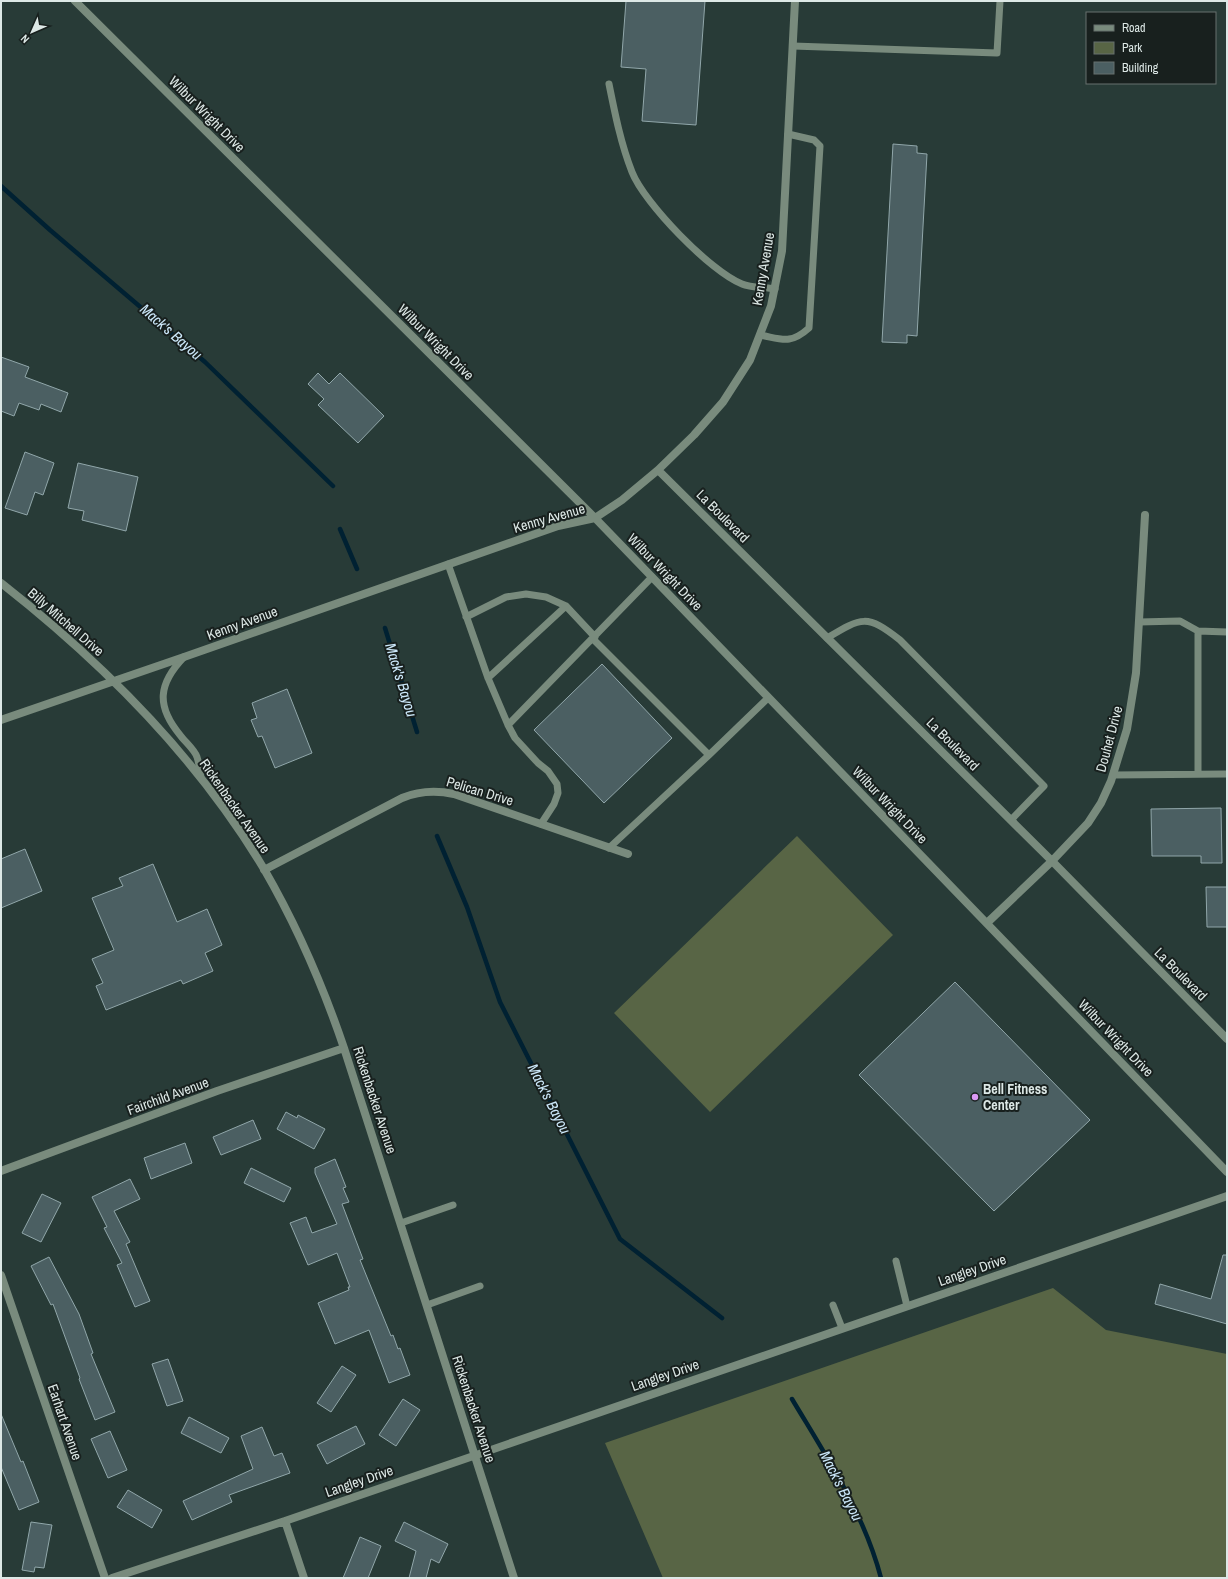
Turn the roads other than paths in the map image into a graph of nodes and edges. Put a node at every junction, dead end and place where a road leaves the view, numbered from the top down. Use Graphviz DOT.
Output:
graph roads {
  1 [pos="74,1"];
  2 [pos="795,1"];
  3 [pos="1000,1"];
  4 [pos="793,46"];
  5 [pos="609,84"];
  6 [pos="788,134"];
  7 [pos="775,289"];
  8 [pos="760,335"];
  9 [pos="658,470"];
  10 [pos="1145,515"];
  11 [pos="595,518"];
  12 [pos="448,564"];
  13 [pos="652,577"];
  14 [pos="1,583"];
  15 [pos="566,606"];
  16 [pos="466,617"];
  17 [pos="1139,622"];
  18 [pos="1198,631"];
  19 [pos="1227,632"];
  20 [pos="594,638"];
  21 [pos="827,638"];
  22 [pos="184,657"];
  23 [pos="488,678"];
  24 [pos="113,681"];
  25 [pos="768,698"];
  26 [pos="1,720"];
  27 [pos="508,725"];
  28 [pos="709,755"];
  29 [pos="1198,774"];
  30 [pos="1227,774"];
  31 [pos="1113,776"];
  32 [pos="201,778"];
  33 [pos="1010,820"];
  34 [pos="541,824"];
  35 [pos="609,848"];
  36 [pos="628,854"];
  37 [pos="1052,861"];
  38 [pos="264,870"];
  39 [pos="987,923"];
  40 [pos="1227,1039"];
  41 [pos="344,1048"];
  42 [pos="1,1171"];
  43 [pos="1227,1172"];
  44 [pos="1227,1196"];
  45 [pos="453,1205"];
  46 [pos="401,1223"];
  47 [pos="896,1261"];
  48 [pos="1,1275"];
  49 [pos="480,1286"];
  50 [pos="427,1305"];
  51 [pos="832,1305"];
  52 [pos="907,1306"];
  53 [pos="842,1328"];
  54 [pos="475,1454"];
  55 [pos="285,1521"];
  56 [pos="105,1578"];
  57 [pos="112,1578"];
  58 [pos="304,1578"];
  59 [pos="514,1578"];
  1 -- 11 [label="street, Wilbur Wright Drive"];
  2 -- 4 [label="street, Kenny Avenue"];
  3 -- 4 [label="lane"];
  4 -- 6 [label="street, Kenny Avenue"];
  5 -- 7 [label="lane"];
  6 -- 7 [label="street, Kenny Avenue"];
  6 -- 8 [label="lane"];
  7 -- 8 [label="street, Kenny Avenue"];
  8 -- 9 [label="street, Kenny Avenue"];
  9 -- 11 [label="street, Kenny Avenue"];
  9 -- 21 [label="street, La Boulevard"];
  10 -- 17 [label="street, Douhet Drive"];
  11 -- 12 [label="street, Kenny Avenue"];
  11 -- 13 [label="street, Wilbur Wright Drive"];
  12 -- 16 [label="lane"];
  12 -- 22 [label="street, Kenny Avenue"];
  13 -- 20 [label="lane"];
  13 -- 25 [label="street, Wilbur Wright Drive"];
  14 -- 24 [label="street, Billy Mitchell Drive"];
  15 -- 16 [label="lane"];
  15 -- 20 [label="lane"];
  15 -- 23 [label="lane"];
  16 -- 23 [label="lane"];
  17 -- 18 [label="lane"];
  17 -- 31 [label="street, Douhet Drive"];
  18 -- 19 [label="lane"];
  18 -- 29 [label="lane"];
  20 -- 27 [label="lane"];
  20 -- 28 [label="lane"];
  21 -- 33 [label="street, La Boulevard"];
  21 -- 33 [label="lane"];
  22 -- 24 [label="street, Kenny Avenue"];
  22 -- 32 [label="lane"];
  23 -- 27 [label="lane"];
  24 -- 26 [label="street, Kenny Avenue"];
  24 -- 32 [label="street, Rickenbacker Avenue"];
  25 -- 28 [label="lane"];
  25 -- 39 [label="street, Wilbur Wright Drive"];
  27 -- 34 [label="lane"];
  28 -- 35 [label="lane"];
  29 -- 30 [label="lane"];
  29 -- 31 [label="lane"];
  31 -- 37 [label="street, Douhet Drive"];
  32 -- 38 [label="street, Rickenbacker Avenue"];
  33 -- 37 [label="street, La Boulevard"];
  34 -- 35 [label="street, Pelican Drive"];
  34 -- 38 [label="street, Pelican Drive"];
  35 -- 36 [label="street, Pelican Drive"];
  37 -- 39 [label="street, Douhet Drive"];
  37 -- 40 [label="street, La Boulevard"];
  38 -- 41 [label="street, Rickenbacker Avenue"];
  39 -- 43 [label="street, Wilbur Wright Drive"];
  41 -- 42 [label="street, Fairchild Avenue"];
  41 -- 46 [label="street, Rickenbacker Avenue"];
  44 -- 52 [label="street, Langley Drive"];
  45 -- 46 [label="lane"];
  46 -- 50 [label="street, Rickenbacker Avenue"];
  47 -- 52 [label="lane"];
  48 -- 56 [label="street, Earhart Avenue"];
  49 -- 50 [label="lane"];
  50 -- 54 [label="street, Rickenbacker Avenue"];
  51 -- 53 [label="lane"];
  52 -- 53 [label="street, Langley Drive"];
  53 -- 54 [label="street, Langley Drive"];
  54 -- 55 [label="street, Langley Drive"];
  54 -- 59 [label="street, Rickenbacker Avenue"];
  55 -- 57 [label="street, Langley Drive"];
  55 -- 58 [label="street"];
}
